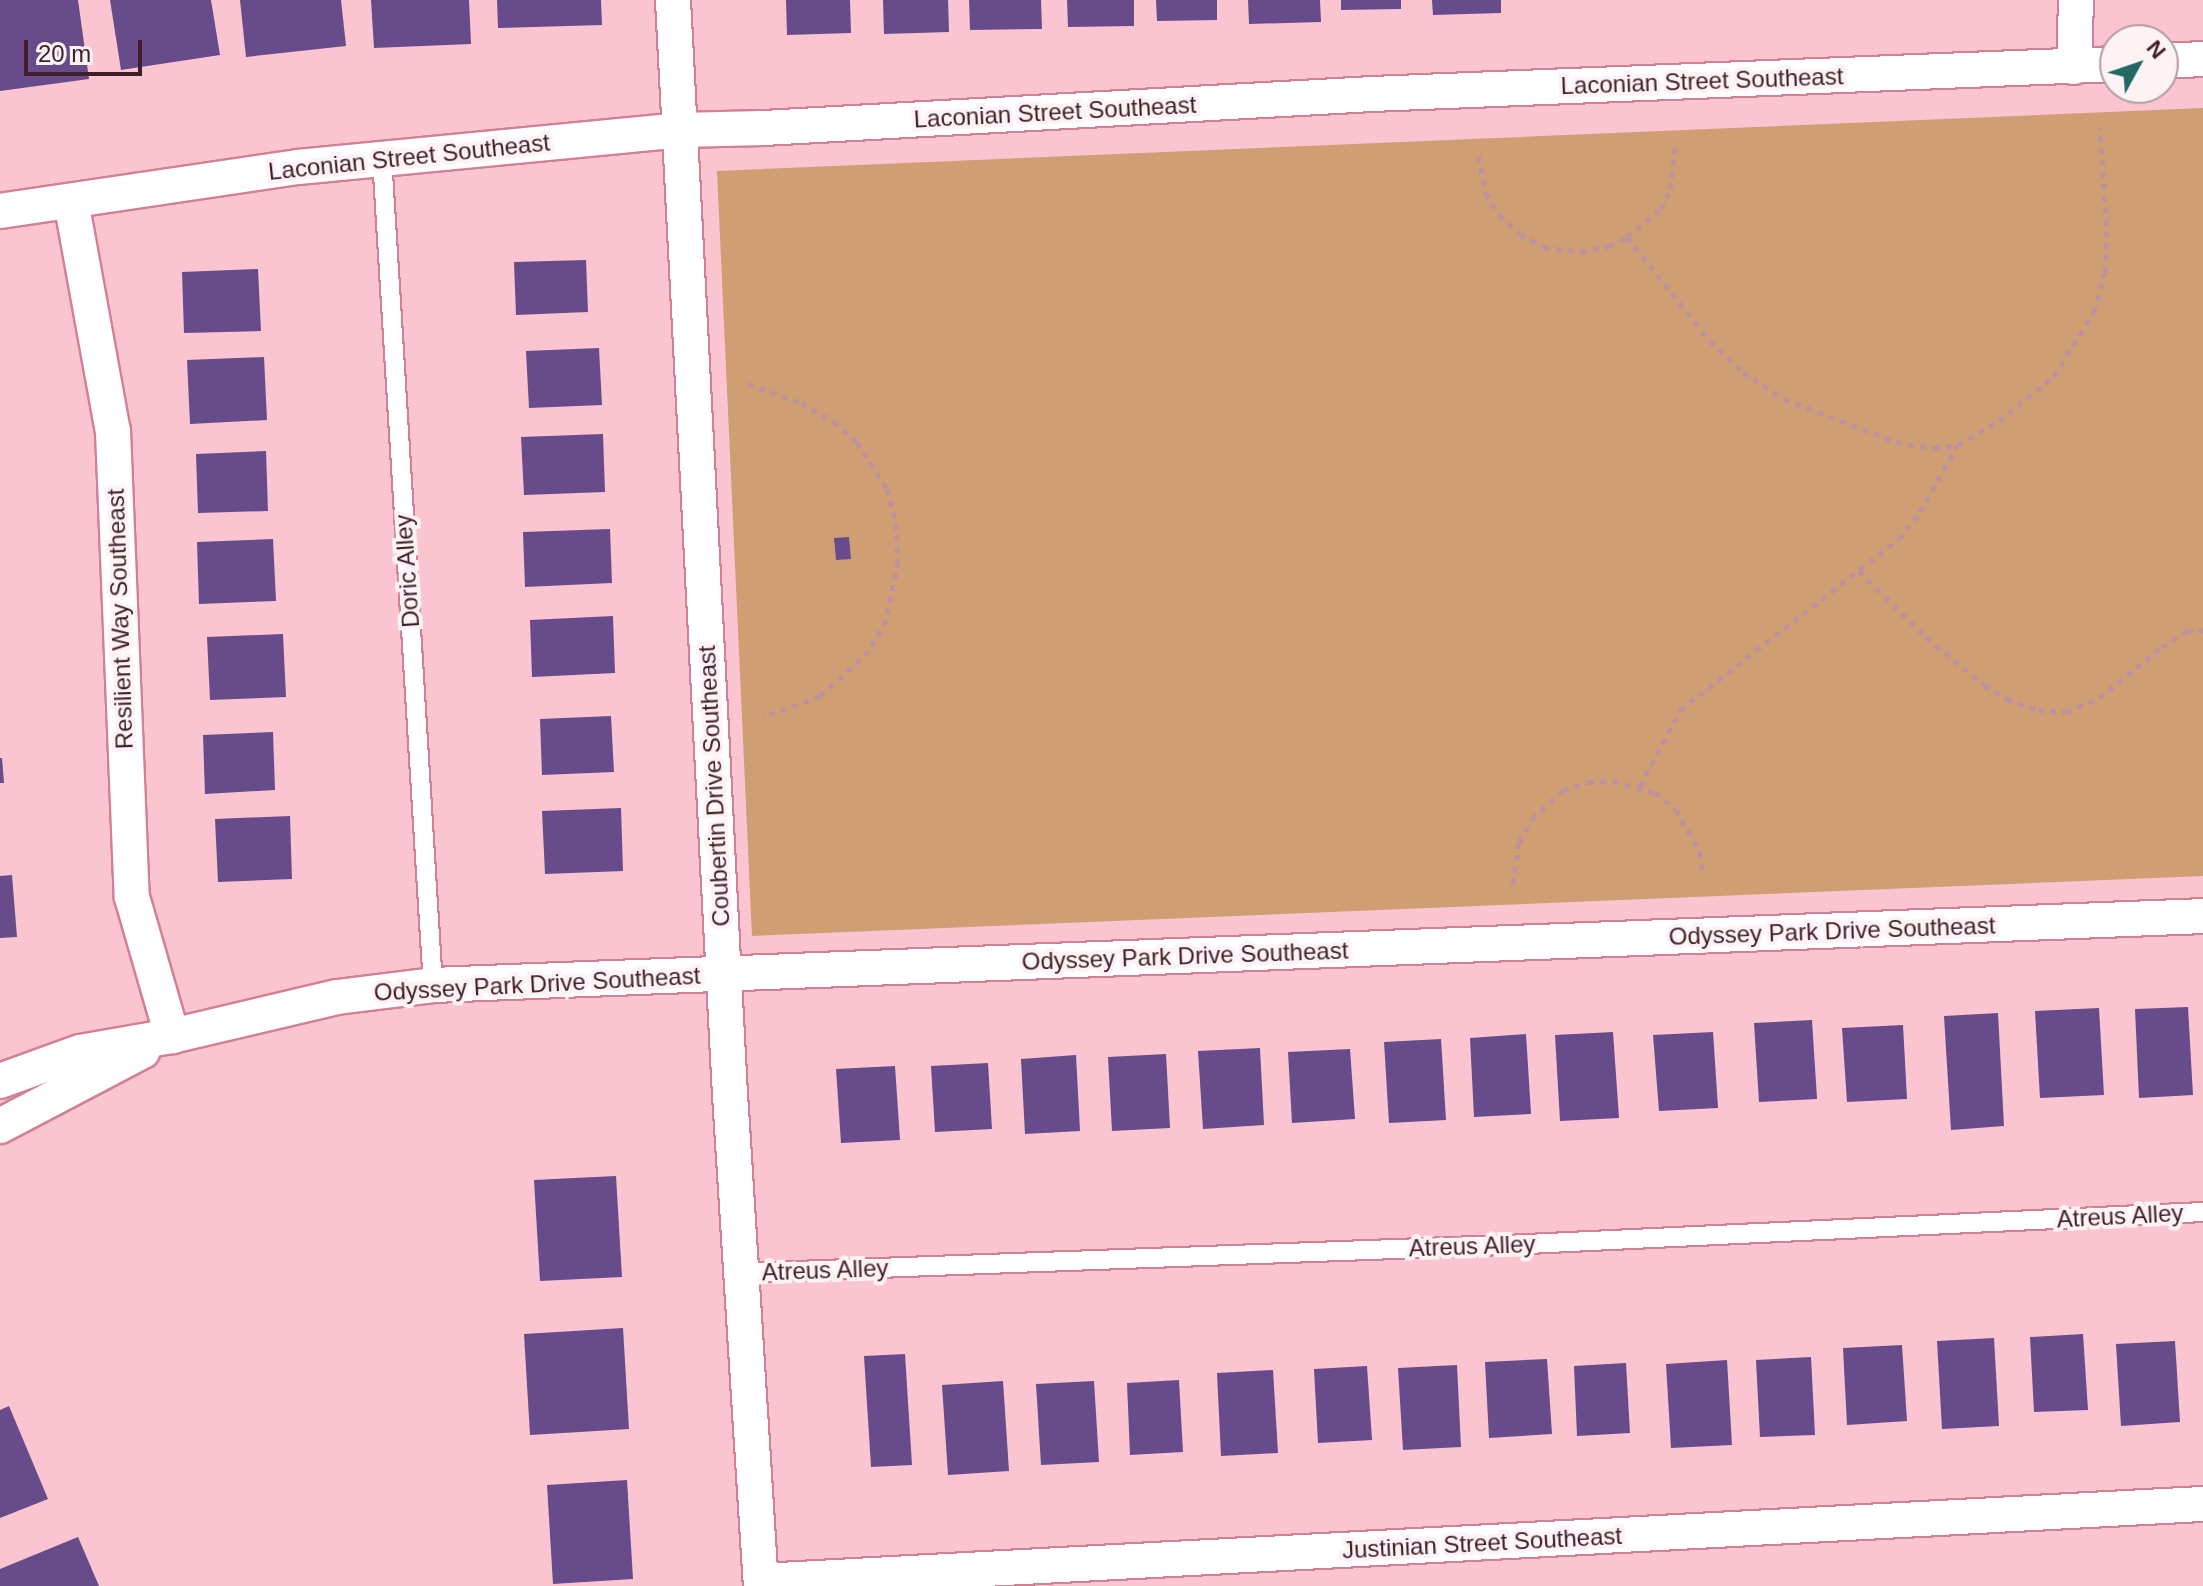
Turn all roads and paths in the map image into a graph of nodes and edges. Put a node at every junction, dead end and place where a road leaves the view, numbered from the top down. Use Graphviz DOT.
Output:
graph roads {
  1 [pos="673,0"];
  2 [pos="2076,0"];
  3 [pos="2203,59"];
  4 [pos="2179,60"];
  5 [pos="2099,65"];
  6 [pos="2074,67"];
  7 [pos="2100,127"];
  8 [pos="679,130"];
  9 [pos="1675,147"];
  10 [pos="1478,156"];
  11 [pos="382,157"];
  12 [pos="71,201"];
  13 [pos="0,211"];
  14 [pos="1627,237"];
  15 [pos="748,384"];
  16 [pos="1958,445"];
  17 [pos="1859,571"];
  18 [pos="2203,630"];
  19 [pos="763,717"];
  20 [pos="1640,786"];
  21 [pos="1703,875"];
  22 [pos="1513,884"];
  23 [pos="2203,916"];
  24 [pos="724,974"];
  25 [pos="433,985"];
  26 [pos="172,1036"];
  27 [pos="0,1081"];
  28 [pos="0,1126"];
  29 [pos="2203,1212"];
  30 [pos="741,1273"];
  31 [pos="2203,1504"];
  32 [pos="761,1583"];
  1 -- 8 [label="street, Coubertin Drive Southeast"];
  2 -- 6 [label="street"];
  3 -- 4 [label="street"];
  5 -- 6 [label="street, Laconian Street Southeast"];
  6 -- 8 [label="street, Laconian Street Southeast"];
  7 -- 16 [label="path"];
  8 -- 11 [label="street, Laconian Street Southeast"];
  8 -- 24 [label="street, Coubertin Drive Southeast"];
  9 -- 14 [label="path"];
  10 -- 14 [label="path"];
  11 -- 12 [label="street, Laconian Street Southeast"];
  11 -- 25 [label="lane, Doric Alley"];
  12 -- 13 [label="street, Laconian Street Southeast"];
  12 -- 26 [label="street, Resilient Way Southeast"];
  14 -- 16 [label="path"];
  15 -- 19 [label="path"];
  16 -- 17 [label="path"];
  17 -- 18 [label="path"];
  17 -- 20 [label="path"];
  20 -- 21 [label="path"];
  20 -- 22 [label="path"];
  23 -- 24 [label="street, Odyssey Park Drive Southeast"];
  24 -- 25 [label="street, Odyssey Park Drive Southeast"];
  24 -- 30 [label="street, Coubertin Drive Southeast"];
  25 -- 26 [label="street, Odyssey Park Drive Southeast"];
  26 -- 27 [label="street, Odyssey Park Drive Southeast"];
  26 -- 28 [label="street, Odyssey Park Drive Southeast"];
  29 -- 30 [label="lane, Atreus Alley"];
  30 -- 32 [label="street, Coubertin Drive Southeast"];
  31 -- 32 [label="street, Justinian Street Southeast"];
}
